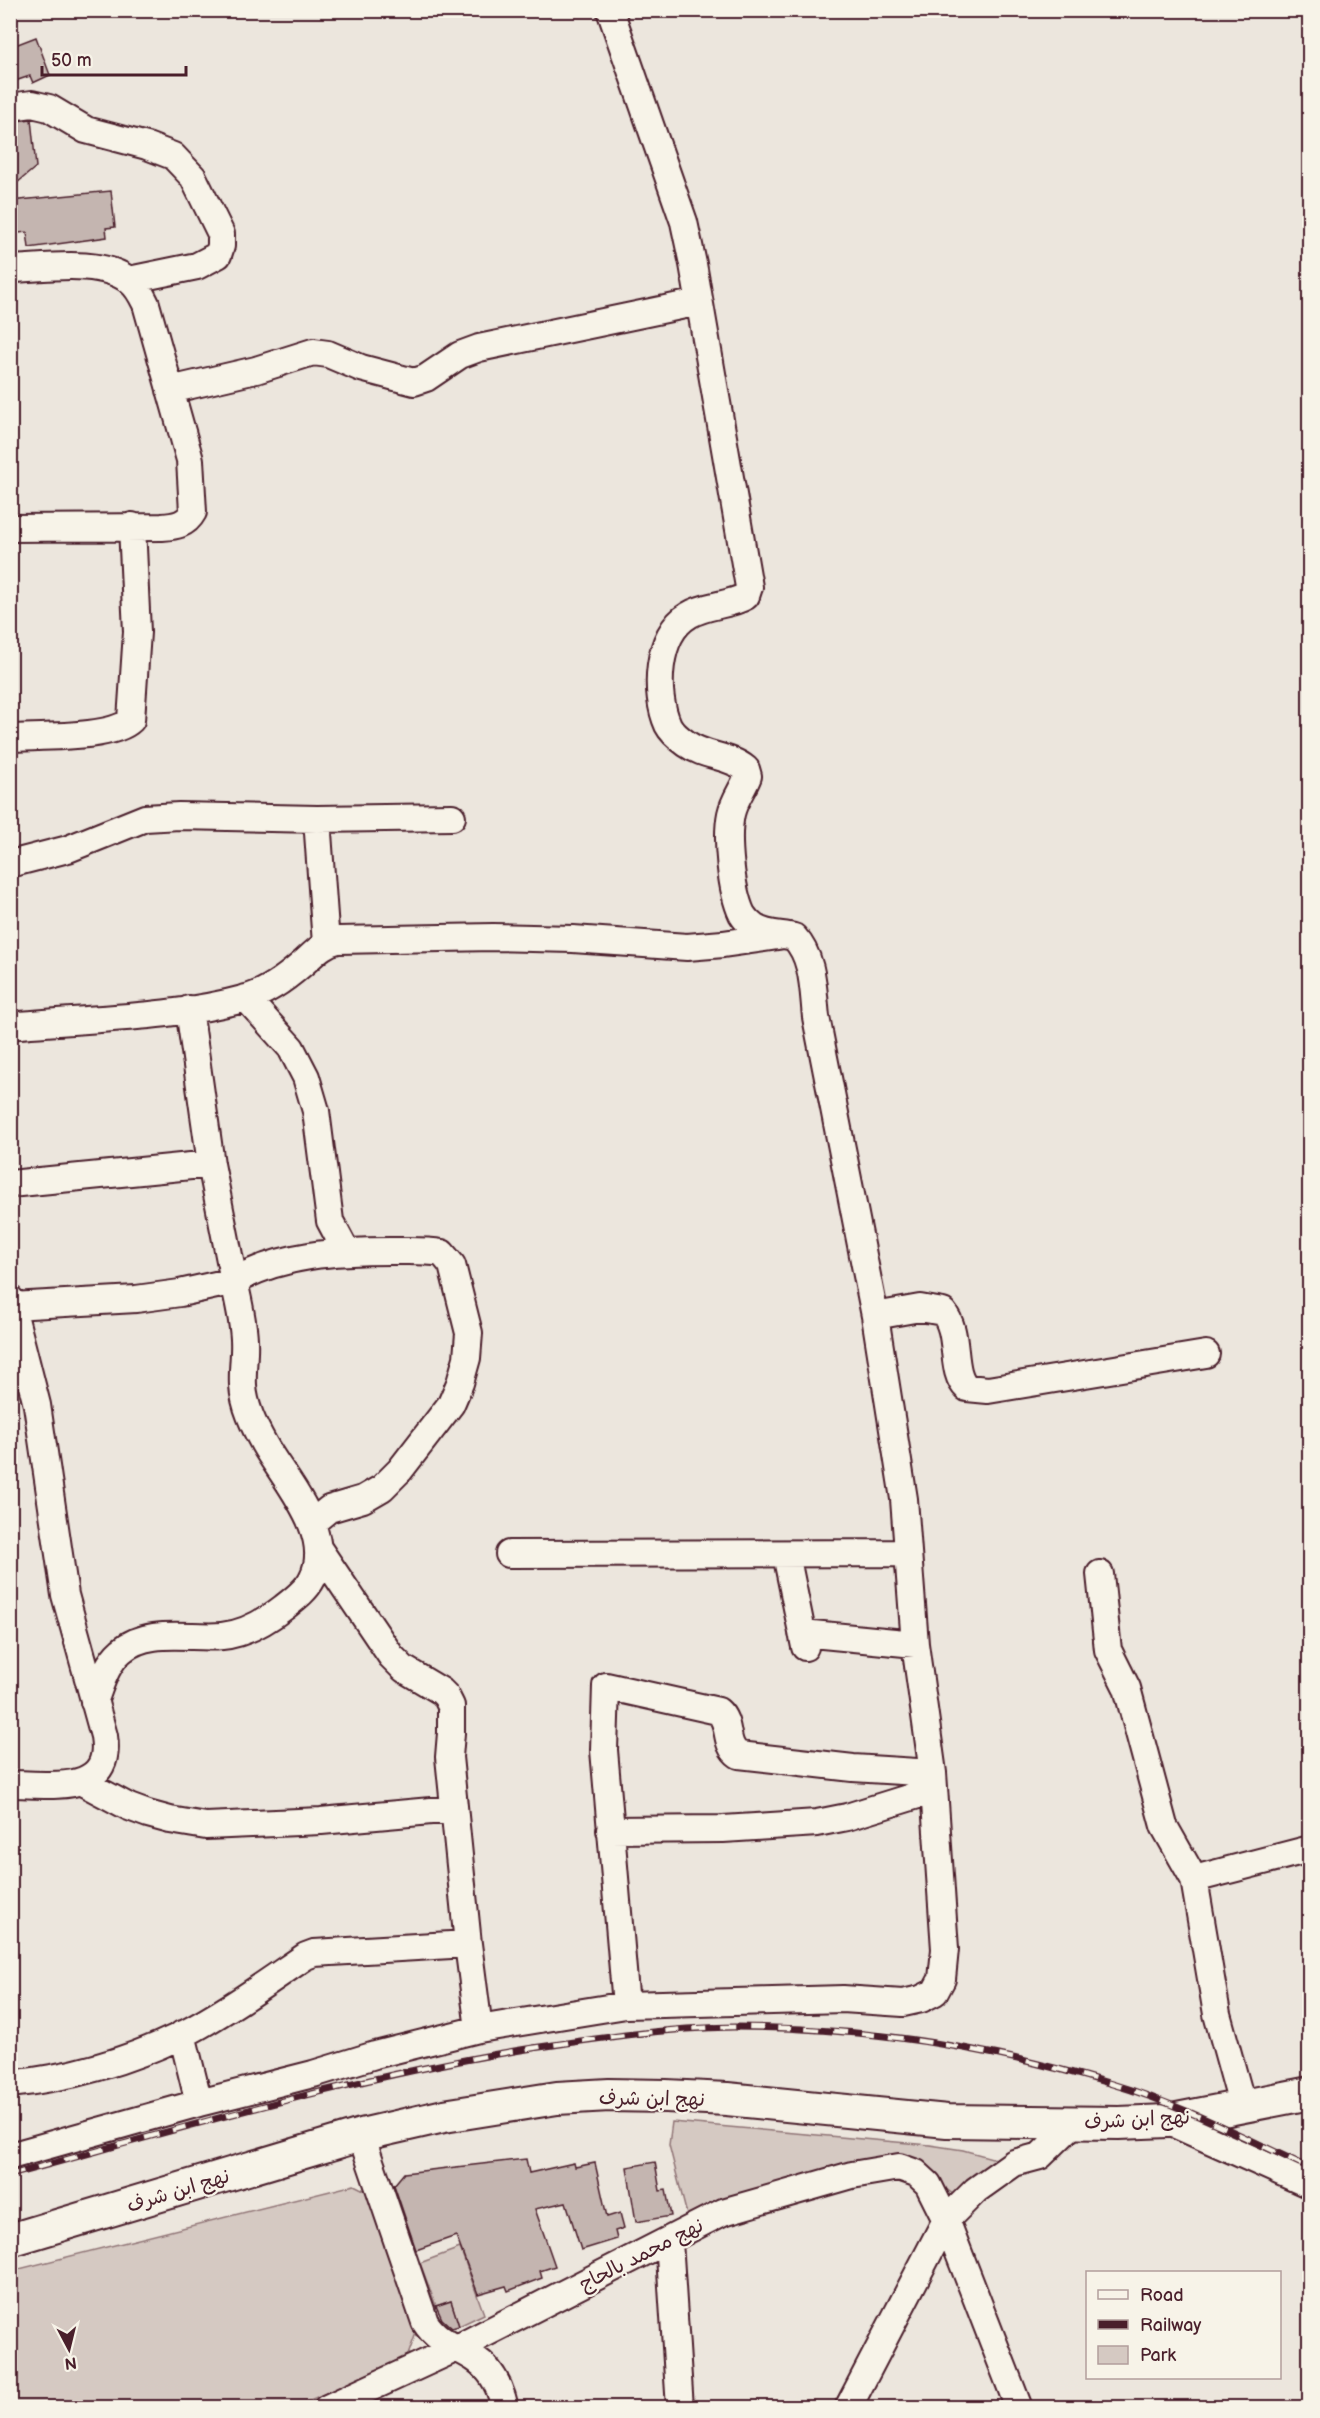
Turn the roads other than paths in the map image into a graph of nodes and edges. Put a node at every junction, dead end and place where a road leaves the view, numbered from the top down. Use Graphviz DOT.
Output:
graph roads {
  1 [pos="610,10"];
  2 [pos="10,107"];
  3 [pos="10,270"];
  4 [pos="129,280"];
  5 [pos="699,302"];
  6 [pos="170,390"];
  7 [pos="132,526"];
  8 [pos="10,528"];
  9 [pos="10,738"];
  10 [pos="452,817"];
  11 [pos="317,819"];
  12 [pos="10,864"];
  13 [pos="779,936"];
  14 [pos="326,944"];
  15 [pos="246,998"];
  16 [pos="189,1008"];
  17 [pos="10,1026"];
  18 [pos="211,1164"];
  19 [pos="10,1184"];
  20 [pos="346,1251"];
  21 [pos="234,1281"];
  22 [pos="11,1303"];
  23 [pos="875,1316"];
  24 [pos="1206,1354"];
  25 [pos="312,1523"];
  26 [pos="318,1548"];
  27 [pos="908,1553"];
  28 [pos="509,1554"];
  29 [pos="786,1554"];
  30 [pos="1100,1574"];
  31 [pos="915,1644"];
  32 [pos="94,1702"];
  33 [pos="82,1782"];
  34 [pos="934,1782"];
  35 [pos="10,1784"];
  36 [pos="453,1809"];
  37 [pos="610,1830"];
  38 [pos="1310,1849"];
  39 [pos="1194,1879"];
  40 [pos="468,1944"];
  41 [pos="626,2005"];
  42 [pos="479,2029"];
  43 [pos="182,2034"];
  44 [pos="10,2084"];
  45 [pos="1310,2093"];
  46 [pos="200,2103"];
  47 [pos="1243,2108"];
  48 [pos="1167,2121"];
  49 [pos="1074,2123"];
  50 [pos="361,2135"];
  51 [pos="10,2156"];
  52 [pos="1310,2185"];
  53 [pos="946,2220"];
  54 [pos="10,2240"];
  55 [pos="669,2241"];
  56 [pos="455,2349"];
  57 [pos="327,2408"];
  58 [pos="505,2408"];
  59 [pos="680,2408"];
  60 [pos="848,2408"];
  61 [pos="1019,2408"];
  1 -- 5 [label="street"];
  2 -- 4 [label="street"];
  3 -- 4 [label="street"];
  4 -- 6 [label="street"];
  5 -- 6 [label="street"];
  5 -- 13 [label="street"];
  6 -- 7 [label="street"];
  7 -- 8 [label="street"];
  7 -- 9 [label="street"];
  10 -- 11 [label="street"];
  11 -- 12 [label="street"];
  11 -- 14 [label="street"];
  13 -- 14 [label="street"];
  13 -- 23 [label="street"];
  14 -- 15 [label="street"];
  15 -- 16 [label="street"];
  15 -- 20 [label="street"];
  16 -- 17 [label="street"];
  16 -- 18 [label="street"];
  18 -- 19 [label="street"];
  18 -- 21 [label="street"];
  20 -- 21 [label="street"];
  20 -- 25 [label="street"];
  21 -- 22 [label="street"];
  21 -- 25 [label="street"];
  22 -- 32 [label="street"];
  23 -- 24 [label="street"];
  23 -- 27 [label="street"];
  25 -- 26 [label="street"];
  26 -- 32 [label="street"];
  26 -- 36 [label="street"];
  27 -- 29 [label="street"];
  27 -- 31 [label="street"];
  28 -- 29 [label="street"];
  29 -- 31 [label="street"];
  30 -- 39 [label="street"];
  31 -- 34 [label="street"];
  32 -- 33 [label="street"];
  33 -- 35 [label="street"];
  33 -- 36 [label="street"];
  34 -- 37 [label="street"];
  34 -- 37 [label="street"];
  34 -- 41 [label="street"];
  36 -- 40 [label="street"];
  37 -- 41 [label="street"];
  38 -- 39 [label="street"];
  39 -- 47 [label="street"];
  40 -- 42 [label="street"];
  40 -- 43 [label="street"];
  41 -- 42 [label="street"];
  42 -- 46 [label="street"];
  43 -- 44 [label="street"];
  43 -- 46 [label="street"];
  45 -- 47 [label="main road, نهج ابن شرف"];
  46 -- 51 [label="street"];
  47 -- 48 [label="main road, نهج ابن شرف"];
  48 -- 49 [label="main road, نهج ابن شرف"];
  48 -- 52 [label="street"];
  49 -- 50 [label="main road, نهج ابن شرف"];
  49 -- 53 [label="street"];
  50 -- 54 [label="main road, نهج ابن شرف"];
  50 -- 56 [label="street"];
  53 -- 55 [label="street, نهج محمد بالحاج"];
  53 -- 60 [label="street"];
  53 -- 61 [label="street, نهج محمد بالحاج"];
  55 -- 56 [label="street, نهج محمد بالحاج"];
  55 -- 59 [label="street"];
  56 -- 57 [label="street, نهج محمد بالحاج"];
  56 -- 58 [label="street"];
}
